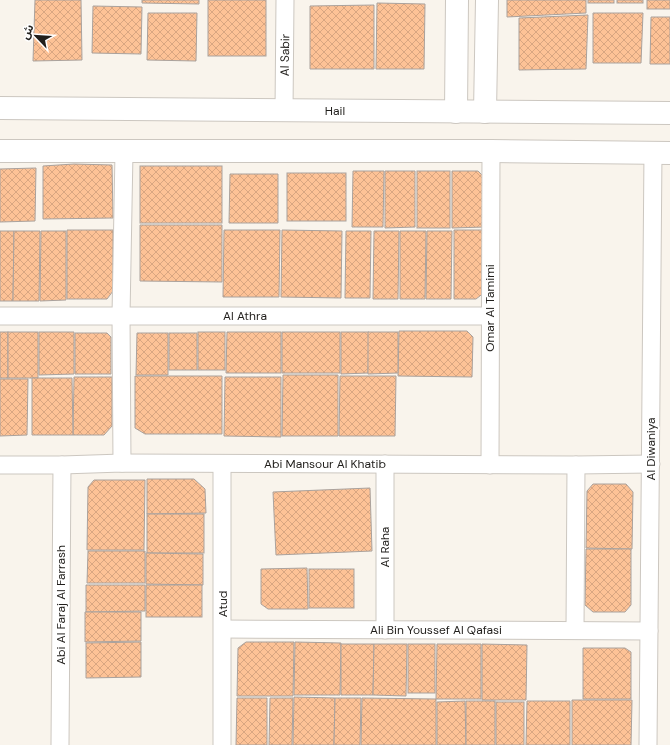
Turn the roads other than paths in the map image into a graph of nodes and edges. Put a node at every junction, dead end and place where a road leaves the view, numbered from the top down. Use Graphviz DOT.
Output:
graph roads {
  1 [pos="285,0"];
  2 [pos="457,0"];
  3 [pos="487,0"];
  4 [pos="0,108"];
  5 [pos="284,111"];
  6 [pos="456,112"];
  7 [pos="485,112"];
  8 [pos="670,114"];
  9 [pos="0,151"];
  10 [pos="491,151"];
  11 [pos="124,152"];
  12 [pos="662,152"];
  13 [pos="0,316"];
  14 [pos="121,316"];
  15 [pos="490,316"];
  16 [pos="122,463"];
  17 [pos="0,464"];
  18 [pos="222,464"];
  19 [pos="385,464"];
  20 [pos="651,464"];
  21 [pos="62,465"];
  22 [pos="490,465"];
  23 [pos="576,465"];
  24 [pos="223,630"];
  25 [pos="385,630"];
  26 [pos="575,630"];
  27 [pos="649,631"];
  28 [pos="60,745"];
  29 [pos="222,745"];
  30 [pos="648,745"];
  1 -- 5 [label="street, Al Sabir"];
  2 -- 6 [label="street"];
  3 -- 7 [label="street"];
  4 -- 5 [label="street, Hail"];
  5 -- 6 [label="street, Hail"];
  6 -- 7 [label="street, Hail"];
  7 -- 8 [label="street, Hail"];
  9 -- 11 [label="street"];
  10 -- 11 [label="street"];
  10 -- 12 [label="street"];
  10 -- 15 [label="street, Omar Al Tamimi"];
  11 -- 14 [label="street"];
  12 -- 20 [label="street, Al Diwaniya"];
  13 -- 14 [label="street, Al Athra"];
  14 -- 15 [label="street, Al Athra"];
  14 -- 16 [label="street"];
  15 -- 22 [label="street, Omar Al Tamimi"];
  16 -- 18 [label="street, Abi Mansour Al Khatib"];
  16 -- 21 [label="street, Abi Mansour Al Khatib"];
  17 -- 21 [label="street, Abi Mansour Al Khatib"];
  18 -- 19 [label="street, Abi Mansour Al Khatib"];
  18 -- 24 [label="street, Atud"];
  19 -- 22 [label="street, Abi Mansour Al Khatib"];
  19 -- 25 [label="street, Al Raha"];
  20 -- 23 [label="street, Abi Mansour Al Khatib"];
  20 -- 27 [label="street, Al Diwaniya"];
  21 -- 28 [label="street, Abi Al Faraj Al Farrash"];
  22 -- 23 [label="street, Abi Mansour Al Khatib"];
  23 -- 26 [label="street"];
  24 -- 25 [label="street, Ali Bin Youssef Al Qafasi"];
  24 -- 29 [label="street, Atud"];
  25 -- 26 [label="street, Ali Bin Youssef Al Qafasi"];
  26 -- 27 [label="street, Ali Bin Youssef Al Qafasi"];
  27 -- 30 [label="street, Al Diwaniya"];
}
